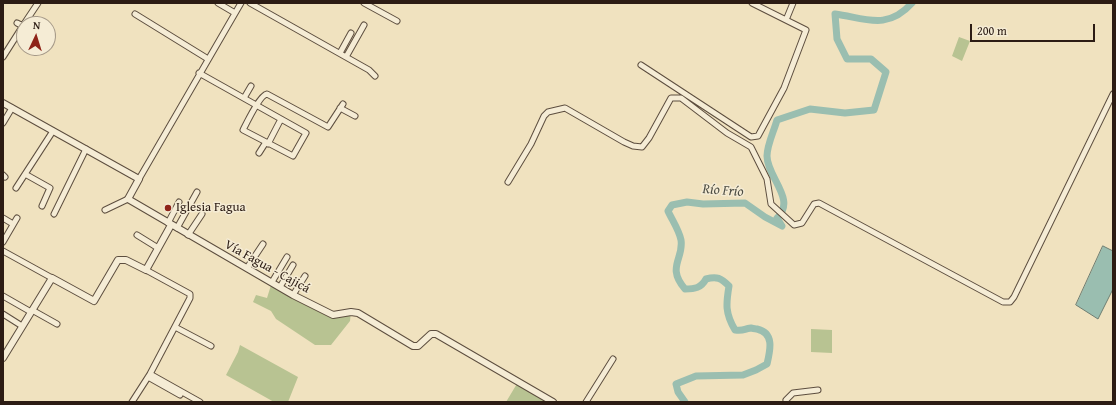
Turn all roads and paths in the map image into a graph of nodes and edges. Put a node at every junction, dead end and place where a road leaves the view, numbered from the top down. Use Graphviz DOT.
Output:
graph roads {
  1 [pos="38,3"];
  2 [pos="218,3"];
  3 [pos="241,3"];
  4 [pos="250,3"];
  5 [pos="364,3"];
  6 [pos="752,3"];
  7 [pos="793,3"];
  8 [pos="235,13"];
  9 [pos="134,14"];
  10 [pos="30,16"];
  11 [pos="786,20"];
  12 [pos="397,21"];
  13 [pos="364,25"];
  14 [pos="351,33"];
  15 [pos="16,37"];
  16 [pos="340,53"];
  17 [pos="3,57"];
  18 [pos="346,57"];
  19 [pos="208,59"];
  20 [pos="641,65"];
  21 [pos="199,73"];
  22 [pos="375,76"];
  23 [pos="251,86"];
  24 [pos="1113,94"];
  25 [pos="244,98"];
  26 [pos="3,103"];
  27 [pos="256,106"];
  28 [pos="12,108"];
  29 [pos="355,116"];
  30 [pos="282,119"];
  31 [pos="3,123"];
  32 [pos="53,132"];
  33 [pos="267,143"];
  34 [pos="86,149"];
  35 [pos="259,153"];
  36 [pos="25,174"];
  37 [pos="139,179"];
  38 [pos="508,182"];
  39 [pos="16,188"];
  40 [pos="197,192"];
  41 [pos="128,199"];
  42 [pos="179,202"];
  43 [pos="42,206"];
  44 [pos="105,210"];
  45 [pos="54,214"];
  46 [pos="202,214"];
  47 [pos="3,218"];
  48 [pos="17,218"];
  49 [pos="13,224"];
  50 [pos="170,224"];
  51 [pos="177,228"];
  52 [pos="188,234"];
  53 [pos="137,235"];
  54 [pos="3,242"];
  55 [pos="263,244"];
  56 [pos="158,248"];
  57 [pos="3,251"];
  58 [pos="287,257"];
  59 [pos="294,265"];
  60 [pos="247,268"];
  61 [pos="146,270"];
  62 [pos="305,276"];
  63 [pos="52,278"];
  64 [pos="272,282"];
  65 [pos="280,287"];
  66 [pos="293,295"];
  67 [pos="3,296"];
  68 [pos="32,311"];
  69 [pos="3,314"];
  70 [pos="57,324"];
  71 [pos="22,326"];
  72 [pos="175,327"];
  73 [pos="211,346"];
  74 [pos="5,348"];
  75 [pos="3,358"];
  76 [pos="613,359"];
  77 [pos="149,375"];
  78 [pos="818,390"];
  79 [pos="786,400"];
  80 [pos="132,402"];
  81 [pos="193,402"];
  82 [pos="200,402"];
  83 [pos="553,402"];
  84 [pos="586,402"];
  1 -- 10 [label="street"];
  2 -- 8 [label="street"];
  3 -- 8 [label="street"];
  4 -- 16 [label="street"];
  5 -- 12 [label="street"];
  6 -- 11 [label="street"];
  7 -- 11 [label="street"];
  8 -- 19 [label="street"];
  9 -- 19 [label="street"];
  11 -- 20 [label="street"];
  13 -- 18 [label="street"];
  14 -- 16 [label="street"];
  15 -- 17 [label="street"];
  16 -- 18 [label="street"];
  18 -- 22 [label="street"];
  19 -- 21 [label="street"];
  21 -- 25 [label="street"];
  21 -- 37 [label="street"];
  23 -- 25 [label="street"];
  24 -- 38 [label="street"];
  25 -- 27 [label="street"];
  26 -- 28 [label="street"];
  27 -- 29 [label="street"];
  27 -- 30 [label="street"];
  27 -- 33 [label="street"];
  28 -- 31 [label="street"];
  28 -- 32 [label="street"];
  30 -- 33 [label="street"];
  30 -- 33 [label="street"];
  32 -- 34 [label="street"];
  32 -- 36 [label="street"];
  33 -- 35 [label="street"];
  34 -- 37 [label="street"];
  34 -- 45 [label="street"];
  36 -- 39 [label="street"];
  36 -- 43 [label="street"];
  37 -- 41 [label="street"];
  40 -- 51 [label="street"];
  41 -- 44 [label="street"];
  41 -- 50 [label="street, Vía Fagua - Cajicá"];
  42 -- 50 [label="street"];
  46 -- 52 [label="street"];
  47 -- 49 [label="street"];
  48 -- 49 [label="street"];
  49 -- 54 [label="street"];
  50 -- 51 [label="street, Vía Fagua - Cajicá"];
  50 -- 56 [label="street"];
  51 -- 52 [label="street, Vía Fagua - Cajicá"];
  52 -- 60 [label="street, Vía Fagua - Cajicá"];
  53 -- 56 [label="street"];
  55 -- 60 [label="street"];
  56 -- 61 [label="street"];
  57 -- 63 [label="street"];
  58 -- 64 [label="street"];
  59 -- 65 [label="street"];
  60 -- 64 [label="street, Vía Fagua - Cajicá"];
  61 -- 63 [label="street"];
  61 -- 72 [label="street"];
  62 -- 66 [label="street"];
  63 -- 68 [label="street"];
  64 -- 65 [label="street, Vía Fagua - Cajicá"];
  65 -- 66 [label="street, Vía Fagua - Cajicá"];
  66 -- 83 [label="street, Vía Fagua - Cajicá"];
  67 -- 68 [label="street"];
  68 -- 70 [label="street"];
  68 -- 71 [label="street"];
  69 -- 71 [label="street"];
  71 -- 74 [label="street"];
  72 -- 73 [label="street"];
  72 -- 77 [label="street"];
  74 -- 75 [label="street"];
  76 -- 84 [label="street"];
  77 -- 80 [label="street"];
  77 -- 81 [label="street"];
  77 -- 82 [label="street"];
  78 -- 79 [label="street"];
}
